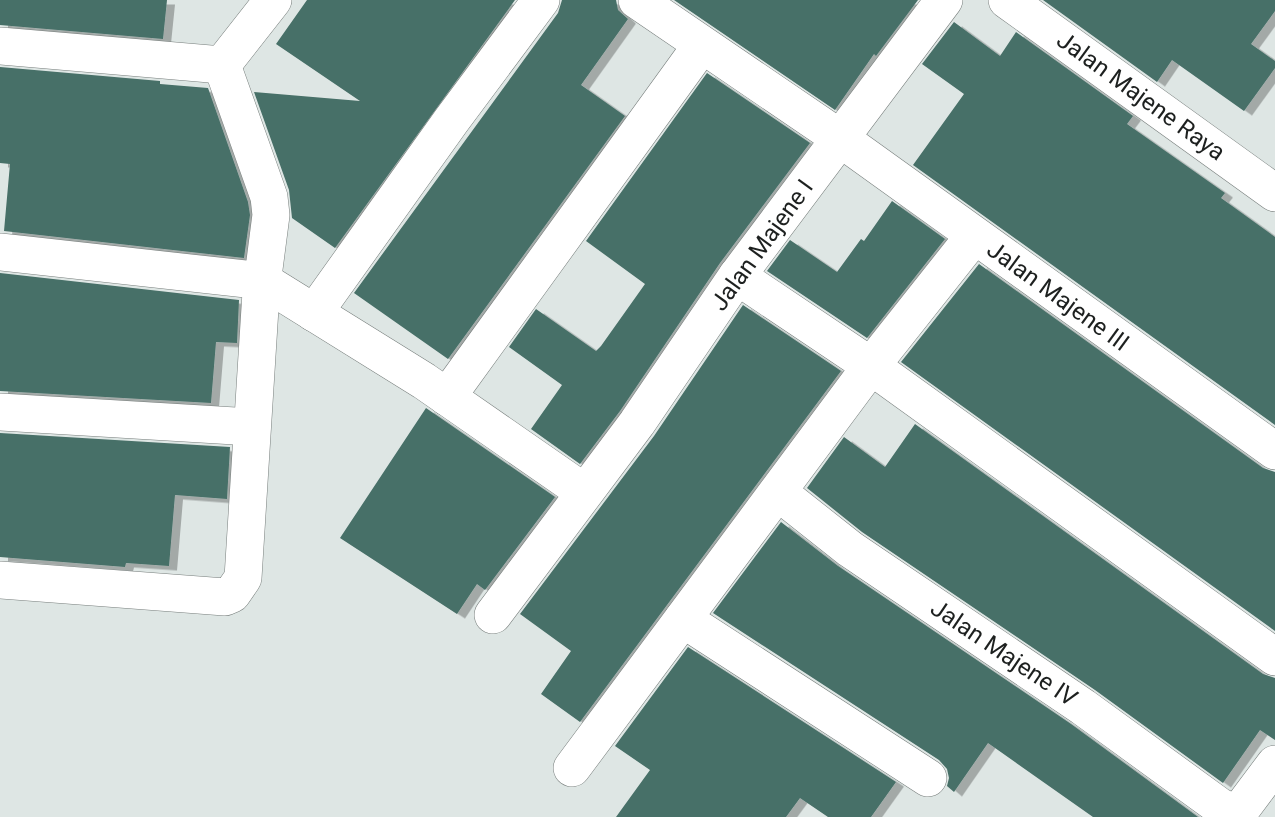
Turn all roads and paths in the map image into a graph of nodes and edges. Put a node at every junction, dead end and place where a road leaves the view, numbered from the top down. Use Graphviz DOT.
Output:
graph roads {
  1 [pos="272,0"];
  2 [pos="541,0"];
  3 [pos="637,0"];
  4 [pos="944,0"];
  5 [pos="1007,0"];
  6 [pos="0,46"];
  7 [pos="701,46"];
  8 [pos="222,65"];
  9 [pos="841,139"];
  10 [pos="1275,193"];
  11 [pos="974,236"];
  12 [pos="0,252"];
  13 [pos="737,276"];
  14 [pos="263,281"];
  15 [pos="314,313"];
  16 [pos="871,366"];
  17 [pos="436,389"];
  18 [pos="0,412"];
  19 [pos="251,427"];
  20 [pos="1275,451"];
  21 [pos="584,492"];
  22 [pos="778,492"];
  23 [pos="0,580"];
  24 [pos="493,615"];
  25 [pos="683,619"];
  26 [pos="1275,657"];
  27 [pos="1275,764"];
  28 [pos="572,768"];
  29 [pos="928,778"];
  1 -- 8 [label="street"];
  2 -- 15 [label="street"];
  3 -- 7 [label="street, Jalan Majene III"];
  4 -- 9 [label="street, Jalan Majene I"];
  5 -- 10 [label="street, Jalan Majene Raya"];
  6 -- 8 [label="street"];
  7 -- 9 [label="street, Jalan Majene III"];
  7 -- 17 [label="street"];
  8 -- 14 [label="street"];
  9 -- 11 [label="street, Jalan Majene III"];
  9 -- 13 [label="street, Jalan Majene I"];
  11 -- 16 [label="street"];
  11 -- 20 [label="street, Jalan Majene III"];
  12 -- 14 [label="street"];
  13 -- 16 [label="street"];
  13 -- 21 [label="street, Jalan Majene I"];
  14 -- 15 [label="street"];
  14 -- 19 [label="street"];
  15 -- 17 [label="street"];
  16 -- 22 [label="street"];
  16 -- 26 [label="street"];
  17 -- 21 [label="street"];
  18 -- 19 [label="street"];
  19 -- 23 [label="street"];
  21 -- 24 [label="street, Jalan Majene I"];
  22 -- 25 [label="street"];
  22 -- 27 [label="street, Jalan Majene IV"];
  25 -- 28 [label="street"];
  25 -- 29 [label="street"];
}
